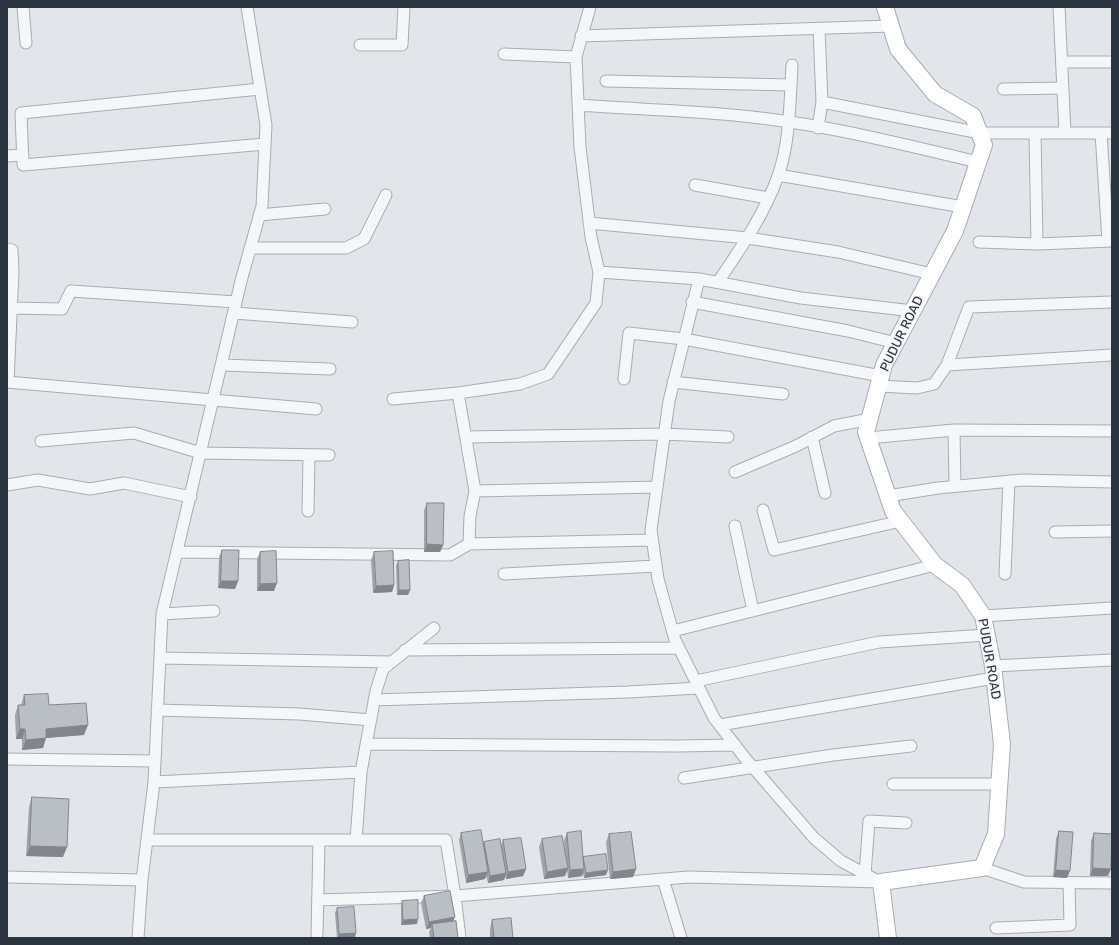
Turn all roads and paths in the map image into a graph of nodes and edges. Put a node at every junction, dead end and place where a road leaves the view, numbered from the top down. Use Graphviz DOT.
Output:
graph roads {
  1 [pos="23,7"];
  2 [pos="247,7"];
  3 [pos="404,7"];
  4 [pos="590,7"];
  5 [pos="885,7"];
  6 [pos="1059,7"];
  7 [pos="891,26"];
  8 [pos="819,29"];
  9 [pos="582,36"];
  10 [pos="26,43"];
  11 [pos="360,45"];
  12 [pos="504,54"];
  13 [pos="576,57"];
  14 [pos="1062,62"];
  15 [pos="1112,62"];
  16 [pos="792,64"];
  17 [pos="606,81"];
  18 [pos="791,85"];
  19 [pos="1063,88"];
  20 [pos="260,89"];
  21 [pos="1003,89"];
  22 [pos="822,102"];
  23 [pos="578,105"];
  24 [pos="789,122"];
  25 [pos="818,128"];
  26 [pos="980,133"];
  27 [pos="1035,133"];
  28 [pos="1065,133"];
  29 [pos="1106,133"];
  30 [pos="265,144"];
  31 [pos="23,155"];
  32 [pos="7,156"];
  33 [pos="978,162"];
  34 [pos="778,175"];
  35 [pos="695,185"];
  36 [pos="386,195"];
  37 [pos="768,198"];
  38 [pos="964,207"];
  39 [pos="325,209"];
  40 [pos="259,215"];
  41 [pos="590,223"];
  42 [pos="748,238"];
  43 [pos="1110,241"];
  44 [pos="979,242"];
  45 [pos="1037,244"];
  46 [pos="250,248"];
  47 [pos="7,249"];
  48 [pos="599,272"];
  49 [pos="932,274"];
  50 [pos="699,279"];
  51 [pos="718,282"];
  52 [pos="692,302"];
  53 [pos="1112,302"];
  54 [pos="235,307"];
  55 [pos="12,308"];
  56 [pos="913,311"];
  57 [pos="9,322"];
  58 [pos="352,322"];
  59 [pos="684,339"];
  60 [pos="896,343"];
  61 [pos="1112,355"];
  62 [pos="222,365"];
  63 [pos="947,365"];
  64 [pos="330,369"];
  65 [pos="624,379"];
  66 [pos="880,381"];
  67 [pos="7,382"];
  68 [pos="673,382"];
  69 [pos="458,393"];
  70 [pos="783,394"];
  71 [pos="393,399"];
  72 [pos="213,401"];
  73 [pos="316,409"];
  74 [pos="870,419"];
  75 [pos="954,430"];
  76 [pos="1112,431"];
  77 [pos="664,434"];
  78 [pos="466,437"];
  79 [pos="728,437"];
  80 [pos="812,437"];
  81 [pos="868,438"];
  82 [pos="41,441"];
  83 [pos="201,453"];
  84 [pos="309,455"];
  85 [pos="329,455"];
  86 [pos="735,472"];
  87 [pos="1009,481"];
  88 [pos="1112,482"];
  89 [pos="7,485"];
  90 [pos="955,486"];
  91 [pos="657,487"];
  92 [pos="475,491"];
  93 [pos="825,493"];
  94 [pos="191,496"];
  95 [pos="888,496"];
  96 [pos="763,510"];
  97 [pos="308,511"];
  98 [pos="901,521"];
  99 [pos="735,526"];
  100 [pos="1112,531"];
  101 [pos="1055,532"];
  102 [pos="652,540"];
  103 [pos="469,544"];
  104 [pos="177,552"];
  105 [pos="935,565"];
  106 [pos="656,566"];
  107 [pos="504,574"];
  108 [pos="1005,574"];
  109 [pos="1112,608"];
  110 [pos="214,611"];
  111 [pos="754,611"];
  112 [pos="162,614"];
  113 [pos="984,616"];
  114 [pos="434,628"];
  115 [pos="672,631"];
  116 [pos="987,635"];
  117 [pos="679,648"];
  118 [pos="405,650"];
  119 [pos="160,658"];
  120 [pos="1112,660"];
  121 [pos="392,662"];
  122 [pos="993,672"];
  123 [pos="698,684"];
  124 [pos="374,700"];
  125 [pos="157,710"];
  126 [pos="371,720"];
  127 [pos="720,725"];
  128 [pos="366,744"];
  129 [pos="734,745"];
  130 [pos="911,746"];
  131 [pos="7,759"];
  132 [pos="154,761"];
  133 [pos="752,767"];
  134 [pos="361,772"];
  135 [pos="684,778"];
  136 [pos="154,782"];
  137 [pos="893,784"];
  138 [pos="999,784"];
  139 [pos="906,823"];
  140 [pos="148,840"];
  141 [pos="319,840"];
  142 [pos="356,840"];
  143 [pos="982,868"];
  144 [pos="865,874"];
  145 [pos="7,877"];
  146 [pos="663,879"];
  147 [pos="142,880"];
  148 [pos="881,882"];
  149 [pos="1069,883"];
  150 [pos="1112,883"];
  151 [pos="455,896"];
  152 [pos="318,900"];
  153 [pos="996,928"];
  154 [pos="317,934"];
  155 [pos="138,938"];
  156 [pos="460,938"];
  157 [pos="681,938"];
  158 [pos="888,938"];
  1 -- 10 [label="street"];
  2 -- 20 [label="street"];
  3 -- 11 [label="street"];
  4 -- 9 [label="street"];
  5 -- 7 [label="street, PUDUR ROAD"];
  6 -- 14 [label="street"];
  7 -- 8 [label="street"];
  7 -- 26 [label="street, PUDUR ROAD"];
  8 -- 9 [label="street"];
  8 -- 22 [label="street"];
  9 -- 13 [label="street"];
  12 -- 13 [label="street"];
  13 -- 23 [label="street"];
  14 -- 15 [label="street"];
  14 -- 19 [label="street"];
  16 -- 18 [label="street"];
  17 -- 18 [label="street"];
  18 -- 24 [label="street"];
  19 -- 21 [label="street"];
  19 -- 28 [label="street"];
  20 -- 30 [label="street"];
  20 -- 31 [label="street"];
  22 -- 25 [label="street"];
  22 -- 26 [label="street"];
  23 -- 24 [label="street"];
  23 -- 41 [label="street"];
  24 -- 25 [label="street"];
  24 -- 34 [label="street"];
  25 -- 33 [label="street"];
  26 -- 27 [label="street"];
  26 -- 33 [label="street, PUDUR ROAD"];
  27 -- 28 [label="street"];
  27 -- 45 [label="street"];
  28 -- 29 [label="street"];
  29 -- 43 [label="street"];
  30 -- 31 [label="street"];
  30 -- 40 [label="street"];
  31 -- 32 [label="street"];
  33 -- 38 [label="street, PUDUR ROAD"];
  34 -- 37 [label="street"];
  34 -- 38 [label="street"];
  35 -- 37 [label="street"];
  36 -- 46 [label="street"];
  37 -- 42 [label="street"];
  38 -- 49 [label="street, PUDUR ROAD"];
  39 -- 40 [label="street"];
  40 -- 46 [label="street"];
  41 -- 42 [label="street"];
  41 -- 48 [label="street"];
  42 -- 49 [label="street"];
  42 -- 51 [label="street"];
  43 -- 45 [label="street"];
  44 -- 45 [label="street"];
  46 -- 54 [label="street"];
  47 -- 55 [label="street"];
  48 -- 50 [label="street"];
  48 -- 69 [label="street"];
  49 -- 56 [label="street, PUDUR ROAD"];
  50 -- 51 [label="street"];
  50 -- 52 [label="street"];
  51 -- 56 [label="street"];
  52 -- 59 [label="street"];
  52 -- 60 [label="street"];
  53 -- 63 [label="street"];
  54 -- 55 [label="street"];
  54 -- 58 [label="street"];
  54 -- 62 [label="street"];
  55 -- 57 [label="street"];
  56 -- 60 [label="street, PUDUR ROAD"];
  57 -- 67 [label="street"];
  59 -- 65 [label="street"];
  59 -- 66 [label="street"];
  59 -- 68 [label="street"];
  60 -- 66 [label="street, PUDUR ROAD"];
  61 -- 63 [label="street"];
  62 -- 64 [label="street"];
  62 -- 72 [label="street"];
  63 -- 66 [label="street"];
  66 -- 74 [label="street, PUDUR ROAD"];
  67 -- 72 [label="street"];
  68 -- 70 [label="street"];
  68 -- 77 [label="street"];
  69 -- 71 [label="street"];
  69 -- 78 [label="street"];
  72 -- 73 [label="street"];
  72 -- 83 [label="street"];
  74 -- 80 [label="street"];
  74 -- 81 [label="street, PUDUR ROAD"];
  75 -- 76 [label="street"];
  75 -- 81 [label="street"];
  75 -- 90 [label="street"];
  77 -- 78 [label="street"];
  77 -- 79 [label="street"];
  77 -- 91 [label="street"];
  78 -- 92 [label="street"];
  80 -- 86 [label="street"];
  80 -- 93 [label="street"];
  81 -- 95 [label="street, PUDUR ROAD"];
  82 -- 83 [label="street"];
  83 -- 84 [label="street"];
  83 -- 94 [label="street"];
  84 -- 85 [label="street"];
  84 -- 97 [label="street"];
  87 -- 88 [label="street"];
  87 -- 90 [label="street"];
  87 -- 108 [label="street"];
  89 -- 94 [label="street"];
  90 -- 95 [label="street"];
  91 -- 92 [label="street"];
  91 -- 102 [label="street"];
  92 -- 103 [label="street"];
  94 -- 104 [label="street"];
  95 -- 98 [label="street, PUDUR ROAD"];
  96 -- 98 [label="street"];
  98 -- 105 [label="street, PUDUR ROAD"];
  99 -- 111 [label="street"];
  100 -- 101 [label="street"];
  102 -- 103 [label="street"];
  102 -- 106 [label="street"];
  103 -- 104 [label="street"];
  104 -- 112 [label="street"];
  105 -- 111 [label="street"];
  105 -- 113 [label="street, PUDUR ROAD"];
  106 -- 107 [label="street"];
  106 -- 115 [label="street"];
  109 -- 113 [label="street"];
  110 -- 112 [label="street"];
  111 -- 115 [label="street"];
  112 -- 119 [label="street"];
  113 -- 116 [label="street, PUDUR ROAD"];
  114 -- 118 [label="street"];
  115 -- 117 [label="street"];
  116 -- 122 [label="street, PUDUR ROAD"];
  116 -- 123 [label="street"];
  117 -- 118 [label="street"];
  117 -- 123 [label="street"];
  118 -- 121 [label="street"];
  119 -- 121 [label="street"];
  119 -- 125 [label="street"];
  120 -- 122 [label="street"];
  121 -- 124 [label="street"];
  122 -- 127 [label="street"];
  122 -- 138 [label="street, PUDUR ROAD"];
  123 -- 124 [label="street"];
  123 -- 127 [label="street"];
  124 -- 126 [label="street"];
  125 -- 126 [label="street"];
  125 -- 132 [label="street"];
  126 -- 128 [label="street"];
  127 -- 129 [label="street"];
  128 -- 129 [label="street"];
  128 -- 134 [label="street"];
  129 -- 133 [label="street"];
  130 -- 133 [label="street"];
  131 -- 132 [label="street"];
  132 -- 136 [label="street"];
  133 -- 135 [label="street"];
  133 -- 144 [label="street"];
  134 -- 136 [label="street"];
  134 -- 142 [label="street"];
  136 -- 140 [label="street"];
  137 -- 138 [label="street"];
  138 -- 143 [label="street, PUDUR ROAD"];
  139 -- 144 [label="street"];
  140 -- 141 [label="street"];
  140 -- 147 [label="street"];
  141 -- 142 [label="street"];
  141 -- 152 [label="street"];
  142 -- 151 [label="street"];
  143 -- 148 [label="street"];
  143 -- 149 [label="street"];
  144 -- 148 [label="street"];
  145 -- 147 [label="street"];
  146 -- 148 [label="street"];
  146 -- 151 [label="street"];
  146 -- 157 [label="street"];
  147 -- 155 [label="street"];
  148 -- 158 [label="street"];
  149 -- 150 [label="street"];
  149 -- 153 [label="street"];
  151 -- 152 [label="street"];
  151 -- 156 [label="street"];
  152 -- 154 [label="street"];
}
